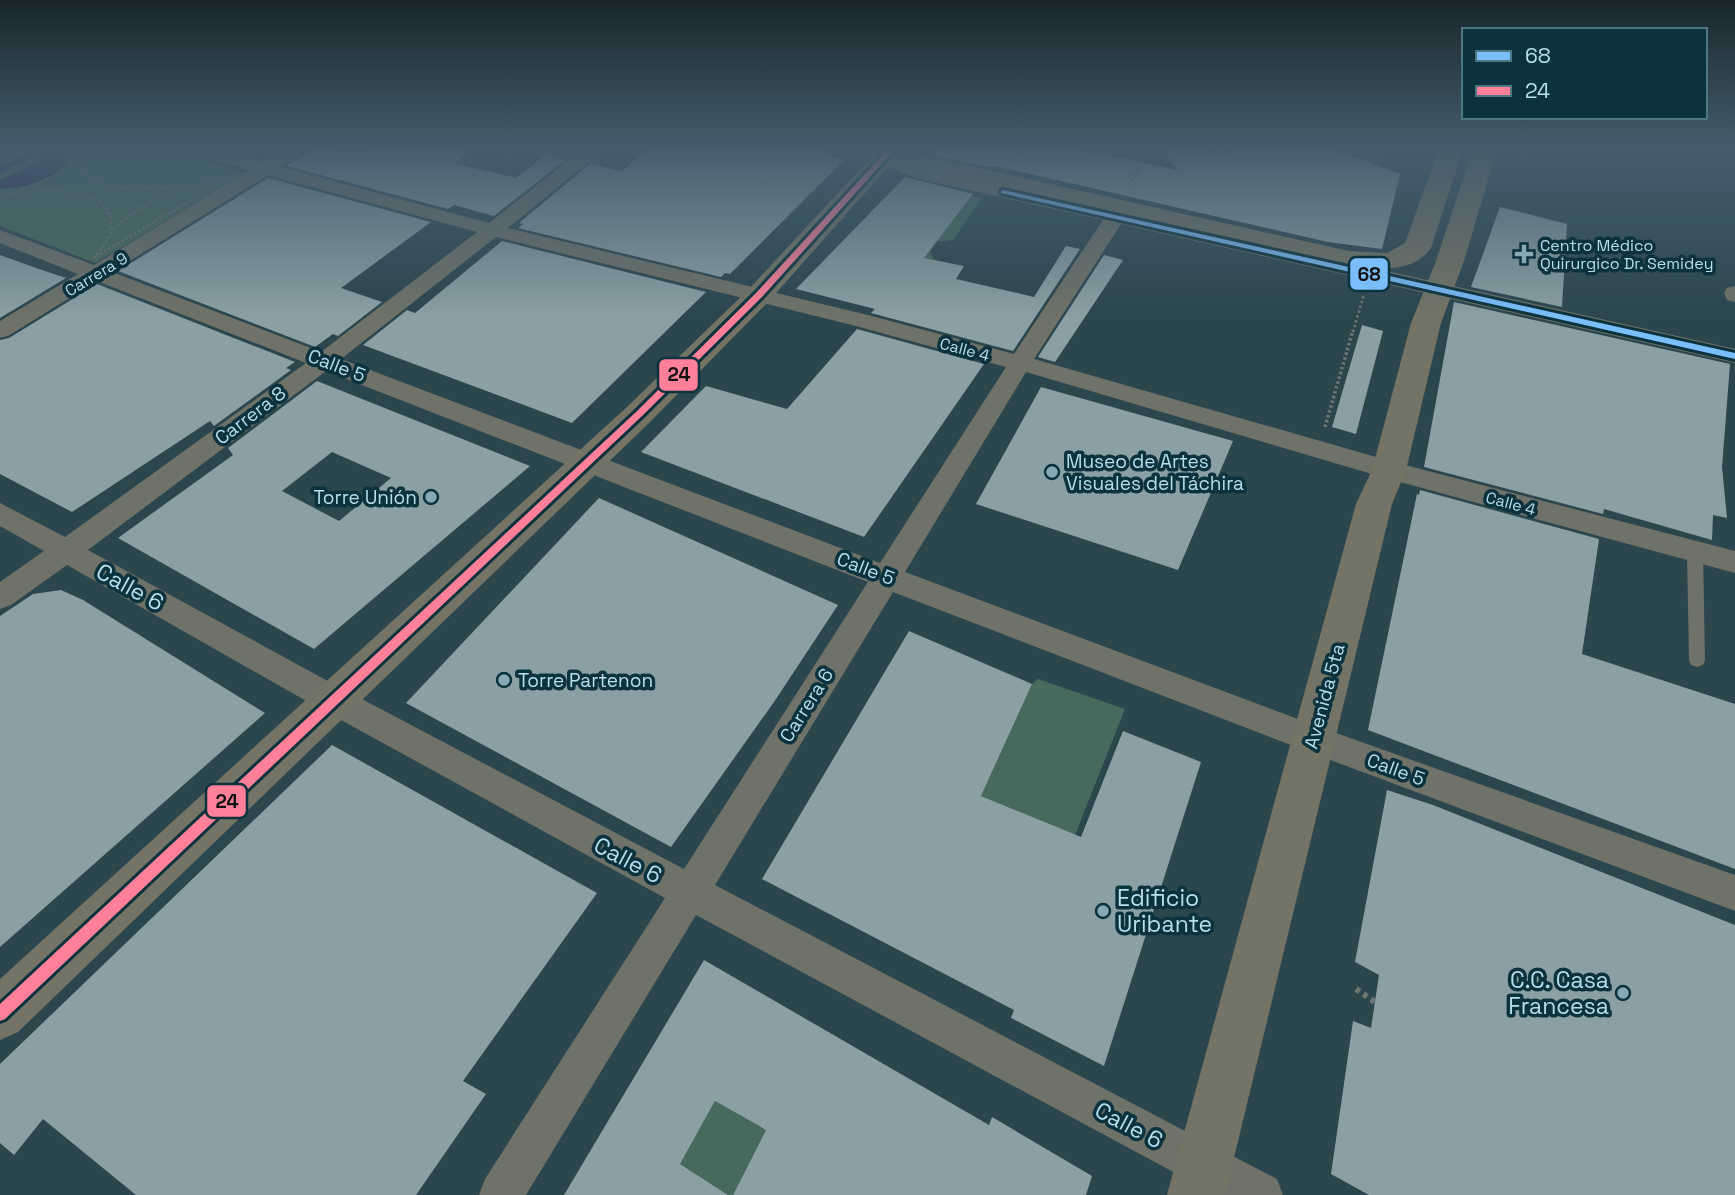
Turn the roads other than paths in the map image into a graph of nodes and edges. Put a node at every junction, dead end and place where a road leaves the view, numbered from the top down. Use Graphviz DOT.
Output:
graph roads {
  1 [pos="209,205"];
  2 [pos="400,205"];
  3 [pos="525,205"];
  4 [pos="841,205"];
  5 [pos="1122,205"];
  6 [pos="1433,205"];
  7 [pos="1467,205"];
  8 [pos="493,230"];
  9 [pos="0,236"];
  10 [pos="97,273"];
  11 [pos="1438,290"];
  12 [pos="759,295"];
  13 [pos="0,331"];
  14 [pos="1735,356"];
  15 [pos="324,360"];
  16 [pos="1020,363"];
  17 [pos="586,463"];
  18 [pos="1389,470"];
  19 [pos="0,513"];
  20 [pos="66,551"];
  21 [pos="1695,552"];
  22 [pos="1735,562"];
  23 [pos="888,576"];
  24 [pos="0,597"];
  25 [pos="1697,660"];
  26 [pos="334,701"];
  27 [pos="1313,739"];
  28 [pos="689,893"];
  29 [pos="1735,893"];
  30 [pos="0,1014"];
  31 [pos="1200,1180"];
  32 [pos="501,1195"];
  33 [pos="1261,1195"];
  1 -- 10 [label="street, Carrera 9"];
  2 -- 8 [label="street, Calle 4"];
  3 -- 8 [label="street, Carrera 8"];
  4 -- 12 [label="street"];
  5 -- 6 [label="street"];
  5 -- 11 [label="street"];
  5 -- 16 [label="street, Carrera 6"];
  7 -- 11 [label="street, Avenida 5ta"];
  8 -- 12 [label="street, Calle 4"];
  8 -- 15 [label="street, Carrera 8"];
  9 -- 10 [label="street, Calle 5"];
  10 -- 13 [label="street, Carrera 9"];
  10 -- 15 [label="street, Calle 5"];
  11 -- 14 [label="street"];
  11 -- 18 [label="street, Avenida 5ta"];
  12 -- 16 [label="street, Calle 4"];
  12 -- 17 [label="street"];
  15 -- 17 [label="street, Calle 5"];
  15 -- 20 [label="street, Carrera 8"];
  16 -- 18 [label="street, Calle 4"];
  16 -- 23 [label="street, Carrera 6"];
  17 -- 23 [label="street, Calle 5"];
  17 -- 26 [label="street"];
  18 -- 21 [label="street, Calle 4"];
  18 -- 27 [label="street, Avenida 5ta"];
  19 -- 20 [label="street, Calle 6"];
  20 -- 24 [label="street, Carrera 8"];
  20 -- 26 [label="street, Calle 6"];
  21 -- 22 [label="street, Calle 4"];
  21 -- 25 [label="lane"];
  23 -- 27 [label="street, Calle 5"];
  23 -- 28 [label="street, Carrera 6"];
  26 -- 28 [label="street, Calle 6"];
  26 -- 30 [label="street"];
  27 -- 29 [label="street, Calle 5"];
  27 -- 31 [label="street, Avenida 5ta"];
  28 -- 31 [label="street, Calle 6"];
  28 -- 32 [label="street, Carrera 6"];
  31 -- 33 [label="street, Calle 6"];
}
